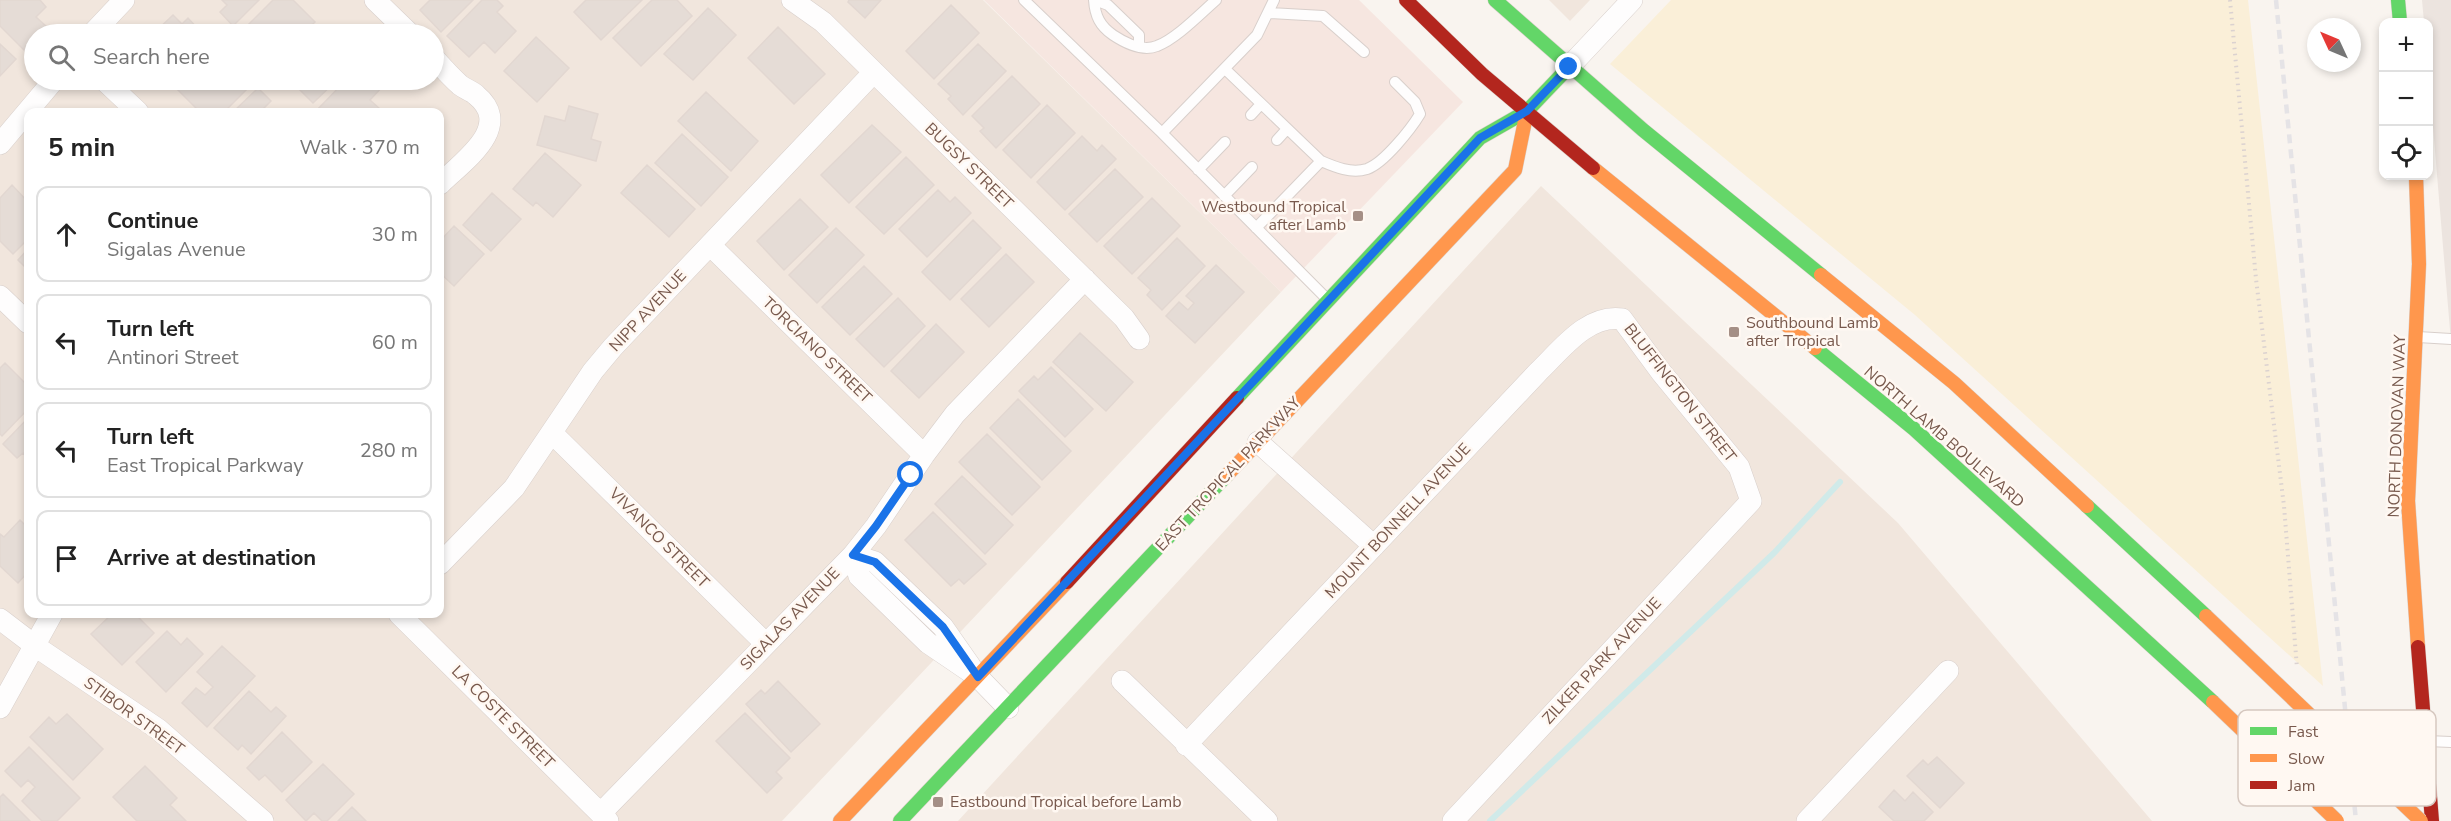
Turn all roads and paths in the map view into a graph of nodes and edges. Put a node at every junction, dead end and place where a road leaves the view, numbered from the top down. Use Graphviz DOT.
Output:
graph roads {
  1 [pos="124,0"];
  2 [pos="375,0"];
  3 [pos="792,0"];
  4 [pos="1024,0"];
  5 [pos="1095,0"];
  6 [pos="1216,0"];
  7 [pos="1274,0"];
  8 [pos="1406,0"];
  9 [pos="1495,0"];
  10 [pos="1632,0"];
  11 [pos="2230,0"];
  12 [pos="2398,0"];
  13 [pos="1268,13"];
  14 [pos="2400,18"];
  15 [pos="101,24"];
  16 [pos="400,24"];
  17 [pos="1139,46"];
  18 [pos="1364,52"];
  19 [pos="1569,67"];
  20 [pos="444,68"];
  21 [pos="1225,69"];
  22 [pos="874,72"];
  23 [pos="1395,82"];
  24 [pos="46,90"];
  25 [pos="115,90"];
  26 [pos="1261,104"];
  27 [pos="30,108"];
  28 [pos="134,108"];
  29 [pos="1527,111"];
  30 [pos="1251,115"];
  31 [pos="24,116"];
  32 [pos="1287,129"];
  33 [pos="1162,133"];
  34 [pos="1277,140"];
  35 [pos="1225,142"];
  36 [pos="0,144"];
  37 [pos="1321,161"];
  38 [pos="1252,166"];
  39 [pos="1198,170"];
  40 [pos="444,180"];
  41 [pos="2416,180"];
  42 [pos="1224,196"];
  43 [pos="1256,228"];
  44 [pos="710,245"];
  45 [pos="1085,279"];
  46 [pos="0,296"];
  47 [pos="1328,300"];
  48 [pos="24,319"];
  49 [pos="1622,319"];
  50 [pos="2417,337"];
  51 [pos="1139,339"];
  52 [pos="2451,339"];
  53 [pos="552,433"];
  54 [pos="1258,442"];
  55 [pos="924,455"];
  56 [pos="1751,501"];
  57 [pos="1374,546"];
  58 [pos="853,555"];
  59 [pos="444,560"];
  60 [pos="50,618"];
  61 [pos="403,618"];
  62 [pos="0,619"];
  63 [pos="766,644"];
  64 [pos="35,645"];
  65 [pos="1948,671"];
  66 [pos="978,677"];
  67 [pos="2296,677"];
  68 [pos="1122,681"];
  69 [pos="0,708"];
  70 [pos="1008,708"];
  71 [pos="2305,710"];
  72 [pos="2422,710"];
  73 [pos="2238,726"];
  74 [pos="1186,745"];
  75 [pos="2321,806"];
  76 [pos="2405,806"];
  77 [pos="2430,806"];
  78 [pos="604,817"];
  79 [pos="254,818"];
  80 [pos="840,821"];
  81 [pos="900,821"];
  82 [pos="1267,821"];
  83 [pos="1453,821"];
  84 [pos="1807,821"];
  85 [pos="2337,821"];
  86 [pos="2421,821"];
  87 [pos="2432,821"];
  1 -- 15 [label="street"];
  2 -- 16 [label="street"];
  3 -- 22 [label="street, BUGSY STREET"];
  4 -- 33 [label="lane"];
  5 -- 17 [label="lane"];
  5 -- 17 [label="lane"];
  6 -- 17 [label="lane"];
  7 -- 13 [label="lane"];
  8 -- 29 [label="main road, NORTH LAMB BOULEVARD"];
  9 -- 19 [label="main road"];
  10 -- 19 [label="street"];
  11 -- 67 [label="path"];
  12 -- 14 [label="main road"];
  13 -- 18 [label="lane"];
  13 -- 21 [label="lane"];
  19 -- 29 [label="main road"];
  19 -- 71 [label="main road, bridge"];
  20 -- 40 [label="street"];
  21 -- 26 [label="lane"];
  21 -- 33 [label="lane"];
  22 -- 44 [label="street, NIPP AVENUE"];
  22 -- 45 [label="street, BUGSY STREET"];
  23 -- 37 [label="lane"];
  24 -- 27 [label="street"];
  25 -- 28 [label="street"];
  26 -- 30 [label="lane"];
  26 -- 32 [label="lane"];
  29 -- 47 [label="main road"];
  29 -- 54 [label="main road, EAST TROPICAL PARKWAY"];
  29 -- 73 [label="main road, NORTH LAMB BOULEVARD, bridge"];
  31 -- 36 [label="street"];
  32 -- 34 [label="lane"];
  32 -- 37 [label="lane"];
  33 -- 39 [label="lane"];
  35 -- 39 [label="lane"];
  37 -- 43 [label="lane"];
  38 -- 42 [label="lane"];
  39 -- 42 [label="lane"];
  41 -- 50 [label="main road, NORTH DONOVAN WAY"];
  42 -- 43 [label="lane"];
  43 -- 47 [label="lane"];
  44 -- 53 [label="street, NIPP AVENUE"];
  44 -- 55 [label="street, TORCIANO STREET"];
  45 -- 51 [label="street, BUGSY STREET"];
  45 -- 55 [label="street, SIGALAS AVENUE"];
  46 -- 48 [label="street"];
  47 -- 66 [label="main road"];
  49 -- 56 [label="street, BLUFFINGTON STREET"];
  49 -- 57 [label="street, MOUNT BONNELL AVENUE"];
  50 -- 52 [label="lane"];
  50 -- 72 [label="main road, NORTH DONOVAN WAY"];
  53 -- 59 [label="street, NIPP AVENUE"];
  53 -- 63 [label="street, VIVANCO STREET"];
  54 -- 57 [label="street"];
  54 -- 70 [label="main road, EAST TROPICAL PARKWAY"];
  55 -- 58 [label="street, SIGALAS AVENUE"];
  56 -- 83 [label="street, ZILKER PARK AVENUE"];
  57 -- 74 [label="street, MOUNT BONNELL AVENUE"];
  58 -- 63 [label="street, SIGALAS AVENUE"];
  58 -- 66 [label="street"];
  60 -- 64 [label="street"];
  61 -- 78 [label="street, LA COSTE STREET"];
  62 -- 64 [label="street, STIBOR STREET"];
  63 -- 78 [label="street, SIGALAS AVENUE"];
  64 -- 69 [label="street"];
  64 -- 79 [label="street, STIBOR STREET"];
  65 -- 84 [label="street"];
  66 -- 70 [label="street"];
  66 -- 80 [label="main road"];
  68 -- 74 [label="street"];
  70 -- 81 [label="main road, EAST TROPICAL PARKWAY"];
  74 -- 82 [label="street"];
  75 -- 85 [label="main road, NORTH LAMB BOULEVARD, bridge"];
  76 -- 86 [label="main road, bridge"];
  77 -- 87 [label="main road, NORTH DONOVAN WAY"];
}
